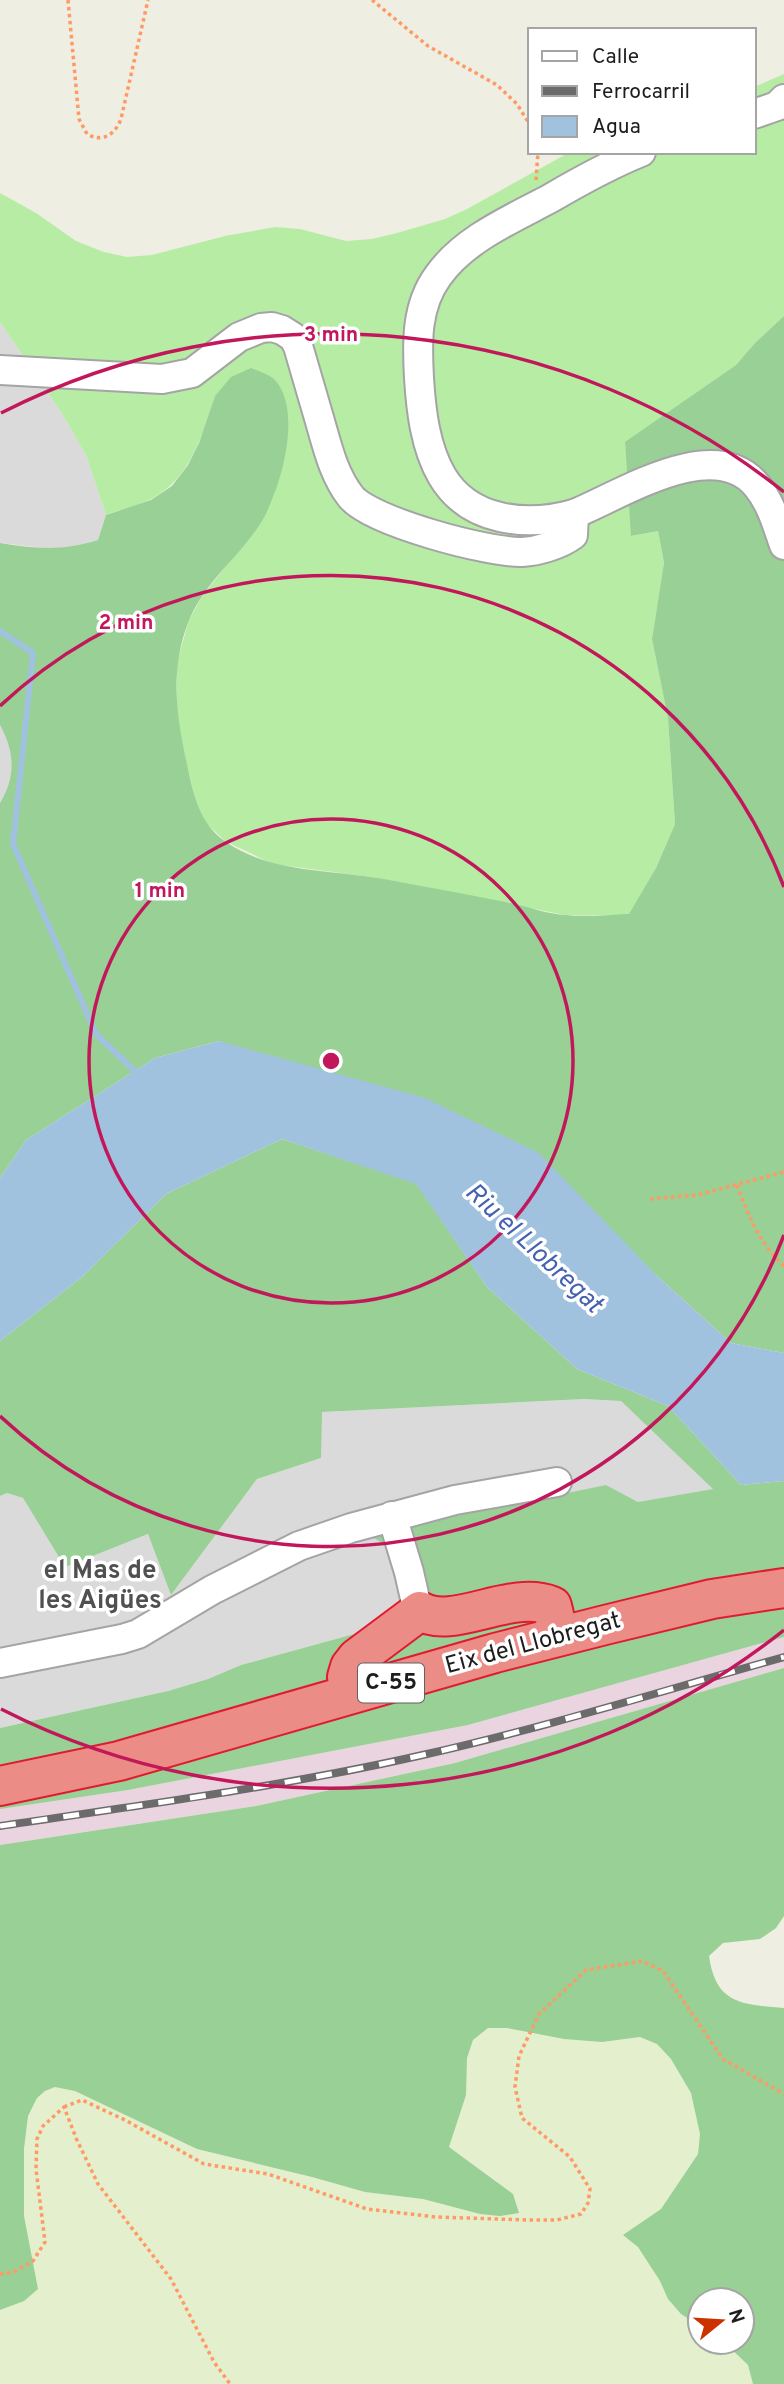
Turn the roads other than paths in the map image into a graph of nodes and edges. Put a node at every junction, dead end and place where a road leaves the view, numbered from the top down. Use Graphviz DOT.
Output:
graph roads {
  1 [pos="784,99"];
  2 [pos="756,113"];
  3 [pos="637,154"];
  4 [pos="0,370"];
  5 [pos="574,514"];
  6 [pos="784,545"];
  7 [pos="557,1482"];
  8 [pos="392,1516"];
  9 [pos="784,1571"];
  10 [pos="784,1588"];
  11 [pos="420,1611"];
  12 [pos="555,1619"];
  13 [pos="0,1663"];
  14 [pos="347,1677"];
  15 [pos="0,1768"];
  16 [pos="0,1786"];
  1 -- 2 [label="street"];
  3 -- 5 [label="street"];
  4 -- 5 [label="street"];
  5 -- 6 [label="street"];
  7 -- 8 [label="street"];
  8 -- 11 [label="street"];
  8 -- 13 [label="street"];
  9 -- 12 [label="highway, Eix del Llobregat / C-55"];
  10 -- 16 [label="highway, Eix del Llobregat / C-55"];
  11 -- 12 [label="highway"];
  11 -- 14 [label="highway"];
  12 -- 14 [label="highway, Eix del Llobregat / C-55"];
  14 -- 15 [label="highway, Eix del Llobregat / C-55"];
}
